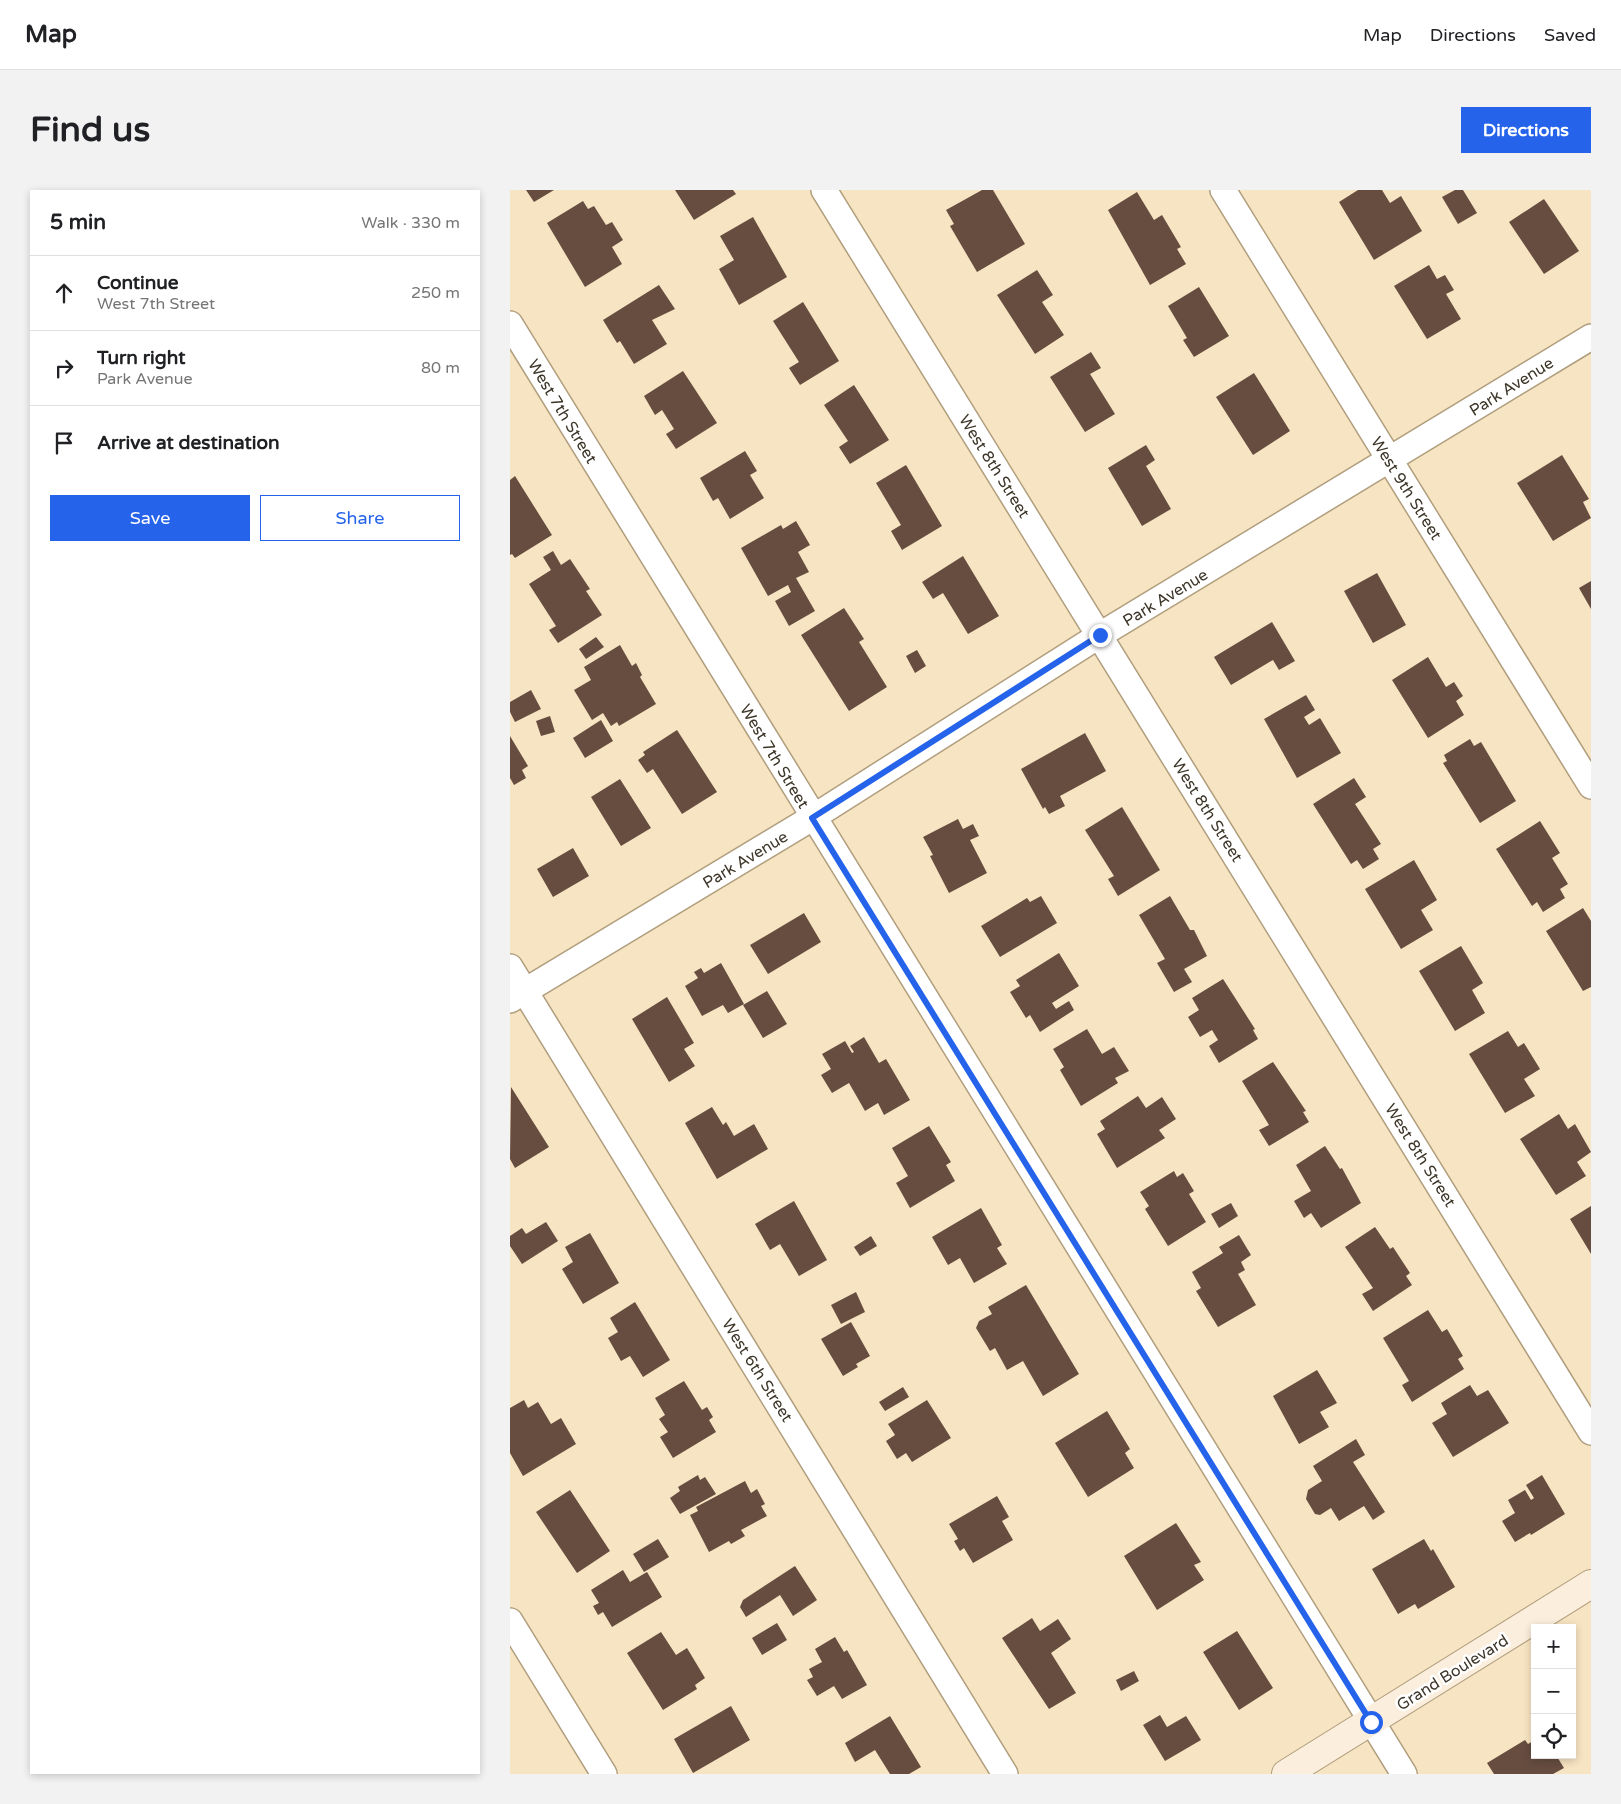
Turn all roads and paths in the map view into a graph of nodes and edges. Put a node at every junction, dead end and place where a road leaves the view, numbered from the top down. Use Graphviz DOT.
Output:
graph roads {
  1 [pos="824,190"];
  2 [pos="1223,190"];
  3 [pos="510,324"];
  4 [pos="1591,337"];
  5 [pos="1390,461"];
  6 [pos="1100,635"];
  7 [pos="1591,786"];
  8 [pos="812,818"];
  9 [pos="510,967"];
  10 [pos="517,996"];
  11 [pos="1591,1432"];
  12 [pos="1591,1584"];
  13 [pos="510,1621"];
  14 [pos="1371,1722"];
  15 [pos="604,1774"];
  16 [pos="1005,1774"];
  17 [pos="1286,1774"];
  18 [pos="1404,1774"];
  1 -- 6 [label="street, West 8th Street"];
  2 -- 5 [label="street, West 9th Street"];
  3 -- 8 [label="street, West 7th Street"];
  4 -- 5 [label="street, Park Avenue"];
  5 -- 6 [label="street, Park Avenue"];
  5 -- 7 [label="street, West 9th Street"];
  6 -- 8 [label="street, Park Avenue"];
  6 -- 11 [label="street, West 8th Street"];
  8 -- 10 [label="street, Park Avenue"];
  8 -- 14 [label="street, West 7th Street"];
  9 -- 10 [label="street, West 6th Street"];
  10 -- 16 [label="street, West 6th Street"];
  12 -- 14 [label="street, Grand Boulevard"];
  13 -- 15 [label="street"];
  14 -- 17 [label="street, Grand Boulevard"];
  14 -- 18 [label="street, West 7th Street"];
}
